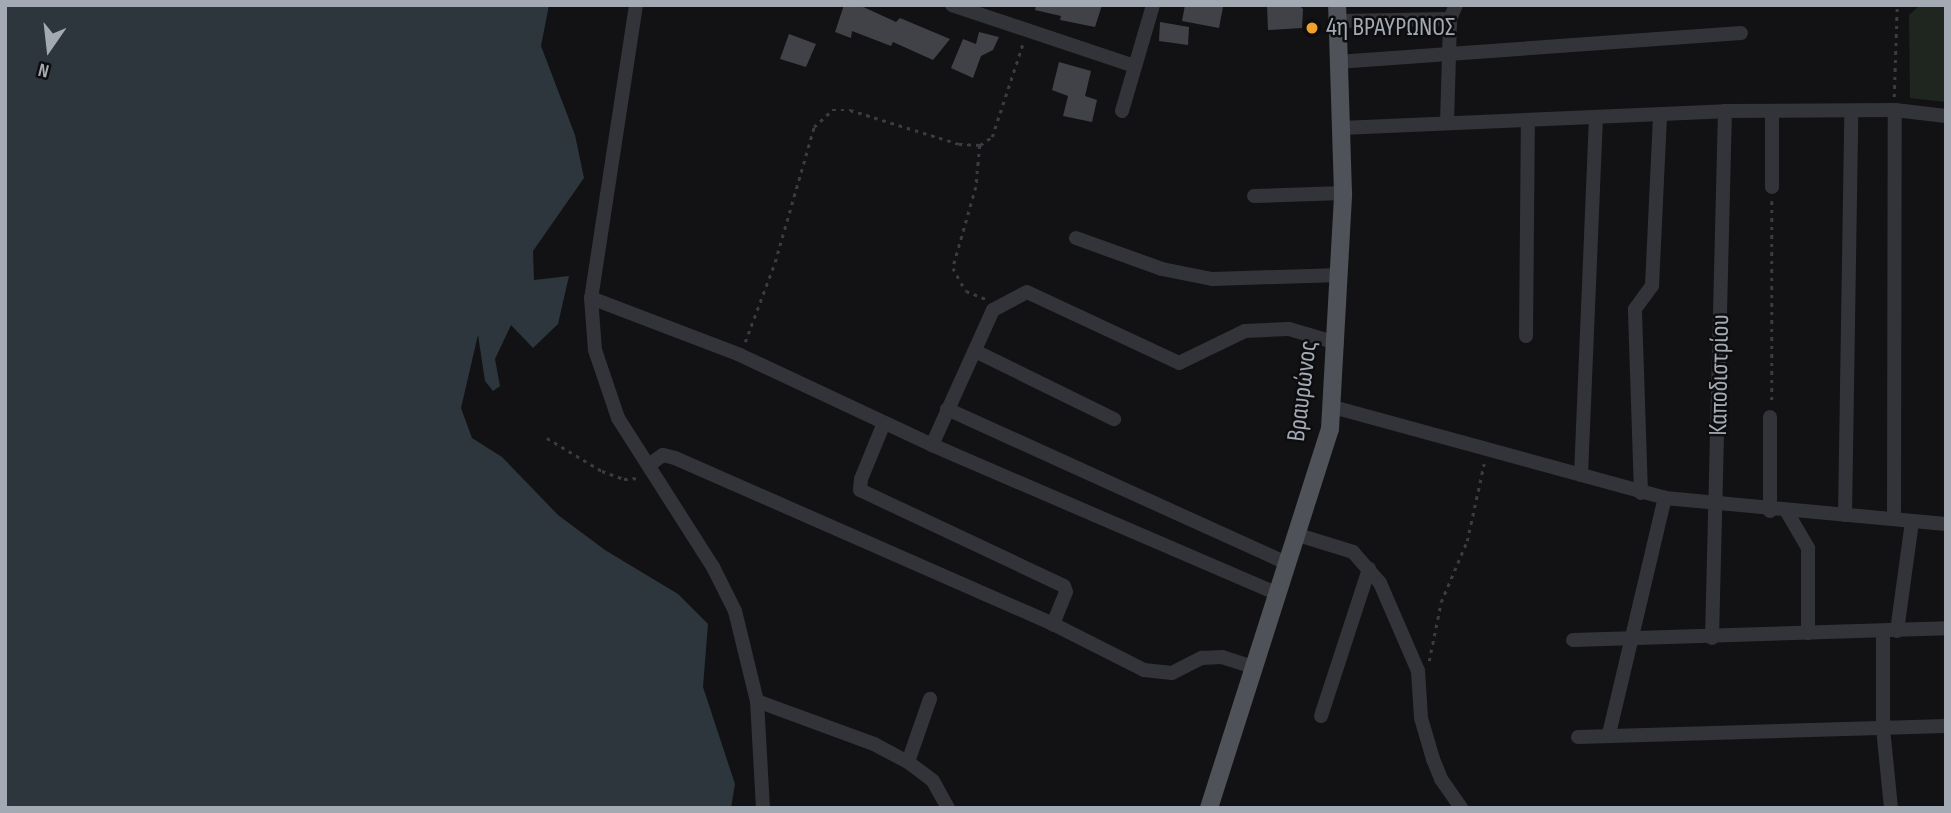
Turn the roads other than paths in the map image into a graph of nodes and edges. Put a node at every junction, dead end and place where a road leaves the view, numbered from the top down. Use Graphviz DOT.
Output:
graph roads {
  1 [pos="636,5"];
  2 [pos="952,5"];
  3 [pos="1153,5"];
  4 [pos="1453,12"];
  5 [pos="1337,13"];
  6 [pos="1741,33"];
  7 [pos="1449,56"];
  8 [pos="1337,62"];
  9 [pos="1134,66"];
  10 [pos="1895,110"];
  11 [pos="1122,111"];
  12 [pos="1725,111"];
  13 [pos="1772,111"];
  14 [pos="1851,111"];
  15 [pos="1660,114"];
  16 [pos="1946,116"];
  17 [pos="1596,118"];
  18 [pos="1528,122"];
  19 [pos="1447,123"];
  20 [pos="1341,128"];
  21 [pos="1772,187"];
  22 [pos="1343,193"];
  23 [pos="1254,196"];
  24 [pos="1076,238"];
  25 [pos="1340,275"];
  26 [pos="591,298"];
  27 [pos="1526,336"];
  28 [pos="1337,343"];
  29 [pos="975,351"];
  30 [pos="1333,407"];
  31 [pos="947,409"];
  32 [pos="1770,417"];
  33 [pos="1114,419"];
  34 [pos="884,423"];
  35 [pos="932,445"];
  36 [pos="649,465"];
  37 [pos="1581,475"];
  38 [pos="1641,493"];
  39 [pos="1665,498"];
  40 [pos="1718,506"];
  41 [pos="1770,511"];
  42 [pos="1787,512"];
  43 [pos="1845,515"];
  44 [pos="1894,517"];
  45 [pos="1912,521"];
  46 [pos="1946,524"];
  47 [pos="1295,534"];
  48 [pos="1285,562"];
  49 [pos="1369,569"];
  50 [pos="1276,593"];
  51 [pos="1053,624"];
  52 [pos="1946,628"];
  53 [pos="1890,631"];
  54 [pos="1808,633"];
  55 [pos="1630,636"];
  56 [pos="1712,638"];
  57 [pos="1573,640"];
  58 [pos="1253,667"];
  59 [pos="930,699"];
  60 [pos="757,701"];
  61 [pos="1321,716"];
  62 [pos="1946,726"];
  63 [pos="1883,728"];
  64 [pos="1609,734"];
  65 [pos="1578,737"];
  66 [pos="908,762"];
  67 [pos="763,808"];
  68 [pos="948,808"];
  69 [pos="1209,808"];
  70 [pos="1461,808"];
  71 [pos="1891,808"];
  1 -- 26 [label="street"];
  2 -- 9 [label="street"];
  3 -- 9 [label="street"];
  4 -- 5 [label="street"];
  4 -- 7 [label="street"];
  5 -- 8 [label="main road, Βραυρώνος"];
  6 -- 7 [label="street"];
  7 -- 8 [label="street"];
  7 -- 19 [label="street"];
  8 -- 20 [label="main road, Βραυρώνος"];
  9 -- 11 [label="street"];
  10 -- 14 [label="street"];
  10 -- 16 [label="street"];
  10 -- 44 [label="street"];
  12 -- 13 [label="street"];
  12 -- 15 [label="street"];
  12 -- 40 [label="street, Καποδιστρίου"];
  13 -- 14 [label="street"];
  13 -- 21 [label="street"];
  14 -- 43 [label="street"];
  15 -- 17 [label="street"];
  15 -- 38 [label="street"];
  17 -- 18 [label="street"];
  17 -- 37 [label="street"];
  18 -- 19 [label="street"];
  18 -- 27 [label="street"];
  19 -- 20 [label="street"];
  20 -- 22 [label="main road, Βραυρώνος"];
  22 -- 23 [label="street"];
  22 -- 25 [label="main road, Βραυρώνος"];
  24 -- 25 [label="street"];
  25 -- 28 [label="main road, Βραυρώνος"];
  26 -- 34 [label="street"];
  26 -- 36 [label="street"];
  28 -- 29 [label="street"];
  28 -- 30 [label="main road, Βραυρώνος"];
  29 -- 31 [label="street"];
  29 -- 33 [label="street"];
  30 -- 37 [label="street"];
  30 -- 47 [label="main road, Βραυρώνος"];
  31 -- 35 [label="street"];
  31 -- 48 [label="street"];
  32 -- 41 [label="street"];
  34 -- 35 [label="street"];
  34 -- 51 [label="street"];
  35 -- 50 [label="street"];
  36 -- 51 [label="street"];
  36 -- 60 [label="street"];
  37 -- 38 [label="street"];
  38 -- 39 [label="street"];
  39 -- 40 [label="street"];
  39 -- 55 [label="street"];
  40 -- 41 [label="street"];
  40 -- 56 [label="street, Καποδιστρίου"];
  41 -- 42 [label="street"];
  42 -- 43 [label="street"];
  42 -- 54 [label="street"];
  43 -- 44 [label="street"];
  44 -- 45 [label="street"];
  45 -- 46 [label="street"];
  45 -- 53 [label="street"];
  47 -- 48 [label="main road, Βραυρώνος"];
  47 -- 49 [label="street"];
  48 -- 50 [label="main road, Βραυρώνος"];
  49 -- 61 [label="street"];
  49 -- 70 [label="street"];
  50 -- 58 [label="main road, Βραυρώνος"];
  51 -- 58 [label="street"];
  52 -- 53 [label="street"];
  53 -- 54 [label="street"];
  53 -- 63 [label="street"];
  54 -- 56 [label="street"];
  55 -- 56 [label="street"];
  55 -- 57 [label="street"];
  55 -- 64 [label="street"];
  58 -- 69 [label="main road, Βραυρώνος"];
  59 -- 66 [label="street"];
  60 -- 66 [label="street"];
  60 -- 67 [label="street"];
  62 -- 63 [label="street"];
  63 -- 64 [label="street"];
  63 -- 71 [label="street"];
  64 -- 65 [label="street"];
  66 -- 68 [label="street"];
}
